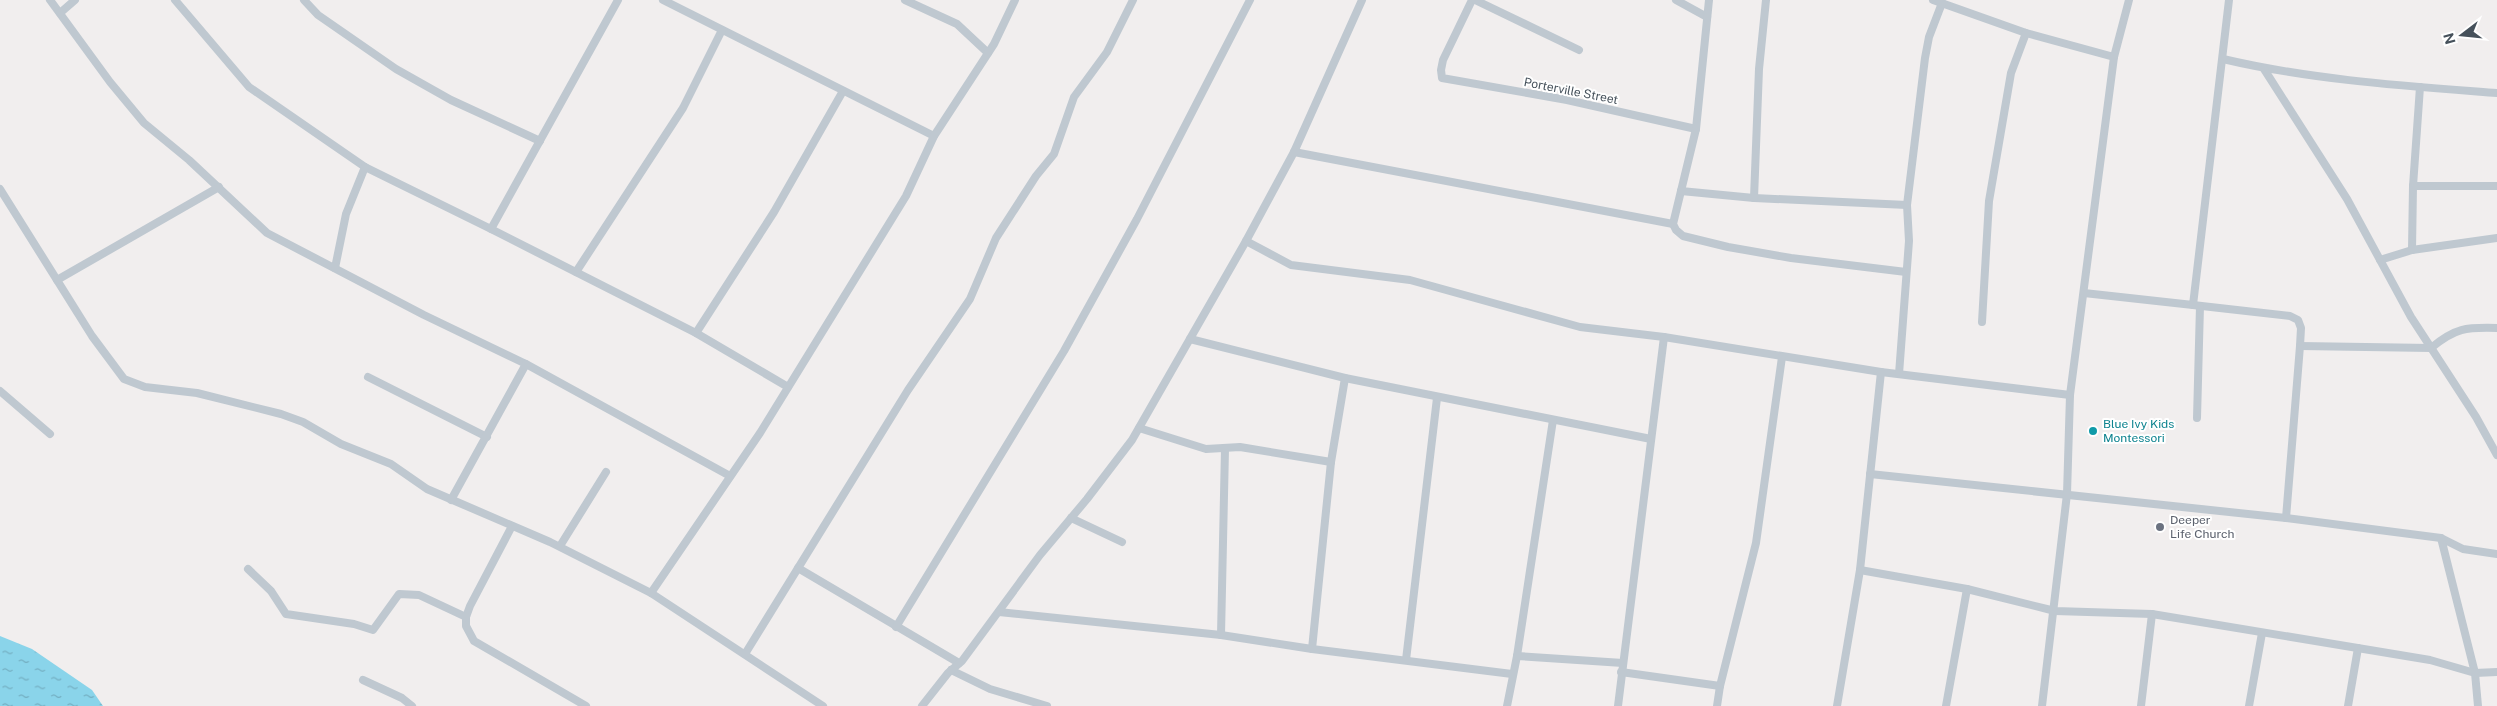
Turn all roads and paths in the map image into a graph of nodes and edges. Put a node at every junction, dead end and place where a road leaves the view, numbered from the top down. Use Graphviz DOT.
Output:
graph roads {
  1 [pos="50,0"];
  2 [pos="75,0"];
  3 [pos="175,0"];
  4 [pos="304,0"];
  5 [pos="618,0"];
  6 [pos="663,0"];
  7 [pos="905,0"];
  8 [pos="1015,0"];
  9 [pos="1133,0"];
  10 [pos="1250,0"];
  11 [pos="1362,0"];
  12 [pos="1473,0"];
  13 [pos="1676,0"];
  14 [pos="1709,0"];
  15 [pos="1766,0"];
  16 [pos="1934,0"];
  17 [pos="2129,0"];
  18 [pos="2229,0"];
  19 [pos="1942,3"];
  20 [pos="60,13"];
  21 [pos="1706,17"];
  22 [pos="722,30"];
  23 [pos="2026,33"];
  24 [pos="1579,50"];
  25 [pos="988,53"];
  26 [pos="2114,57"];
  27 [pos="2223,59"];
  28 [pos="2264,68"];
  29 [pos="2420,87"];
  30 [pos="843,91"];
  31 [pos="2497,93"];
  32 [pos="1696,129"];
  33 [pos="934,136"];
  34 [pos="540,140"];
  35 [pos="1294,152"];
  36 [pos="364,167"];
  37 [pos="2413,186"];
  38 [pos="2497,186"];
  39 [pos="219,187"];
  40 [pos="0,190"];
  41 [pos="1681,191"];
  42 [pos="1754,198"];
  43 [pos="1907,205"];
  44 [pos="1674,224"];
  45 [pos="491,229"];
  46 [pos="2497,238"];
  47 [pos="1246,241"];
  48 [pos="2412,250"];
  49 [pos="2380,260"];
  50 [pos="335,268"];
  51 [pos="576,272"];
  52 [pos="1906,272"];
  53 [pos="57,280"];
  54 [pos="2084,293"];
  55 [pos="2197,305"];
  56 [pos="1982,322"];
  57 [pos="2497,328"];
  58 [pos="696,334"];
  59 [pos="1664,337"];
  60 [pos="1190,339"];
  61 [pos="2300,346"];
  62 [pos="2431,348"];
  63 [pos="1782,357"];
  64 [pos="526,364"];
  65 [pos="1881,372"];
  66 [pos="1900,374"];
  67 [pos="368,377"];
  68 [pos="1345,378"];
  69 [pos="788,387"];
  70 [pos="0,391"];
  71 [pos="2070,395"];
  72 [pos="1437,398"];
  73 [pos="2197,418"];
  74 [pos="1554,420"];
  75 [pos="1139,428"];
  76 [pos="50,434"];
  77 [pos="487,437"];
  78 [pos="1651,439"];
  79 [pos="1225,449"];
  80 [pos="2497,455"];
  81 [pos="1331,462"];
  82 [pos="606,472"];
  83 [pos="1870,474"];
  84 [pos="730,476"];
  85 [pos="2067,494"];
  86 [pos="451,500"];
  87 [pos="1071,518"];
  88 [pos="2286,518"];
  89 [pos="512,526"];
  90 [pos="2442,538"];
  91 [pos="1122,542"];
  92 [pos="560,546"];
  93 [pos="2497,554"];
  94 [pos="248,568"];
  95 [pos="798,568"];
  96 [pos="1860,570"];
  97 [pos="1967,589"];
  98 [pos="650,593"];
  99 [pos="2055,611"];
  100 [pos="1000,612"];
  101 [pos="2152,614"];
  102 [pos="466,617"];
  103 [pos="896,627"];
  104 [pos="2262,633"];
  105 [pos="1221,635"];
  106 [pos="2358,648"];
  107 [pos="1312,649"];
  108 [pos="746,654"];
  109 [pos="1517,656"];
  110 [pos="1406,660"];
  111 [pos="959,663"];
  112 [pos="1623,663"];
  113 [pos="951,670"];
  114 [pos="1621,672"];
  115 [pos="2497,672"];
  116 [pos="2475,673"];
  117 [pos="1512,674"];
  118 [pos="363,680"];
  119 [pos="1720,686"];
  120 [pos="412,706"];
  121 [pos="586,706"];
  122 [pos="823,706"];
  123 [pos="922,706"];
  124 [pos="1047,706"];
  125 [pos="1507,706"];
  126 [pos="1618,706"];
  127 [pos="1717,706"];
  128 [pos="1836,706"];
  129 [pos="1946,706"];
  130 [pos="2042,706"];
  131 [pos="2141,706"];
  132 [pos="2249,706"];
  133 [pos="2348,706"];
  134 [pos="2478,706"];
  1 -- 20 [label="street"];
  2 -- 20 [label="street"];
  3 -- 36 [label="street"];
  4 -- 34 [label="street"];
  5 -- 34 [label="street"];
  6 -- 22 [label="street"];
  7 -- 25 [label="street"];
  8 -- 25 [label="street"];
  9 -- 95 [label="street"];
  10 -- 103 [label="street"];
  11 -- 35 [label="street"];
  12 -- 24 [label="street"];
  12 -- 32 [label="street, Porterville Street"];
  13 -- 21 [label="street"];
  14 -- 21 [label="street"];
  15 -- 42 [label="street"];
  16 -- 19 [label="street"];
  17 -- 26 [label="street"];
  18 -- 27 [label="street"];
  19 -- 23 [label="street"];
  19 -- 43 [label="street"];
  20 -- 39 [label="street"];
  21 -- 32 [label="street"];
  22 -- 30 [label="street"];
  22 -- 51 [label="street"];
  23 -- 26 [label="street"];
  23 -- 56 [label="street"];
  25 -- 33 [label="street"];
  26 -- 54 [label="street"];
  27 -- 28 [label="street"];
  27 -- 55 [label="street"];
  28 -- 29 [label="street"];
  28 -- 49 [label="street"];
  29 -- 31 [label="street"];
  29 -- 37 [label="street"];
  30 -- 33 [label="street"];
  30 -- 58 [label="street"];
  32 -- 41 [label="street"];
  33 -- 69 [label="street"];
  34 -- 45 [label="street"];
  35 -- 44 [label="street"];
  35 -- 47 [label="street"];
  36 -- 45 [label="street"];
  36 -- 50 [label="street"];
  37 -- 38 [label="street"];
  37 -- 48 [label="street"];
  39 -- 50 [label="street"];
  39 -- 53 [label="street"];
  40 -- 53 [label="street"];
  41 -- 42 [label="street"];
  41 -- 44 [label="street"];
  42 -- 43 [label="street"];
  43 -- 52 [label="street"];
  44 -- 52 [label="street"];
  45 -- 51 [label="street"];
  46 -- 48 [label="street"];
  47 -- 59 [label="street"];
  47 -- 60 [label="street"];
  48 -- 49 [label="street"];
  49 -- 62 [label="street"];
  50 -- 64 [label="street"];
  51 -- 58 [label="street"];
  52 -- 66 [label="street"];
  53 -- 86 [label="street"];
  54 -- 55 [label="street"];
  54 -- 71 [label="street"];
  55 -- 61 [label="street"];
  55 -- 73 [label="street"];
  57 -- 62 [label="street"];
  58 -- 69 [label="street"];
  59 -- 63 [label="street"];
  59 -- 78 [label="street"];
  60 -- 68 [label="street"];
  60 -- 75 [label="street"];
  61 -- 62 [label="street"];
  61 -- 88 [label="street"];
  62 -- 80 [label="street"];
  63 -- 65 [label="street"];
  63 -- 119 [label="street"];
  64 -- 77 [label="street"];
  64 -- 84 [label="street"];
  65 -- 66 [label="street"];
  65 -- 83 [label="street"];
  66 -- 71 [label="street"];
  67 -- 77 [label="street"];
  68 -- 72 [label="street"];
  68 -- 81 [label="street"];
  69 -- 84 [label="street"];
  70 -- 76 [label="street"];
  71 -- 85 [label="street"];
  72 -- 74 [label="street"];
  72 -- 110 [label="street"];
  74 -- 78 [label="street"];
  74 -- 109 [label="street"];
  75 -- 79 [label="street"];
  75 -- 87 [label="street"];
  77 -- 86 [label="street"];
  78 -- 112 [label="street"];
  79 -- 81 [label="street"];
  79 -- 105 [label="street"];
  81 -- 107 [label="street"];
  82 -- 92 [label="street"];
  83 -- 85 [label="street"];
  83 -- 96 [label="street"];
  84 -- 98 [label="street"];
  85 -- 88 [label="street"];
  85 -- 99 [label="street"];
  86 -- 89 [label="street"];
  87 -- 91 [label="street"];
  87 -- 100 [label="street"];
  88 -- 90 [label="street"];
  89 -- 92 [label="street"];
  89 -- 102 [label="street"];
  90 -- 93 [label="street"];
  90 -- 116 [label="street"];
  92 -- 98 [label="street"];
  94 -- 102 [label="street"];
  95 -- 103 [label="street"];
  95 -- 108 [label="street"];
  96 -- 97 [label="street"];
  96 -- 128 [label="street"];
  97 -- 99 [label="street"];
  97 -- 129 [label="street"];
  98 -- 108 [label="street"];
  99 -- 101 [label="street"];
  99 -- 130 [label="street"];
  100 -- 105 [label="street"];
  100 -- 111 [label="street"];
  101 -- 104 [label="street"];
  101 -- 131 [label="street"];
  102 -- 121 [label="street"];
  103 -- 111 [label="street"];
  104 -- 106 [label="street"];
  104 -- 132 [label="street"];
  105 -- 107 [label="street"];
  106 -- 116 [label="street"];
  106 -- 133 [label="street"];
  107 -- 110 [label="street"];
  108 -- 122 [label="street"];
  109 -- 112 [label="street"];
  109 -- 117 [label="street"];
  110 -- 117 [label="street"];
  111 -- 113 [label="street"];
  112 -- 114 [label="street"];
  113 -- 123 [label="street"];
  113 -- 124 [label="street"];
  114 -- 119 [label="street"];
  114 -- 126 [label="street"];
  115 -- 116 [label="street"];
  116 -- 134 [label="street"];
  117 -- 125 [label="street"];
  118 -- 120 [label="street"];
  119 -- 127 [label="street"];
}
